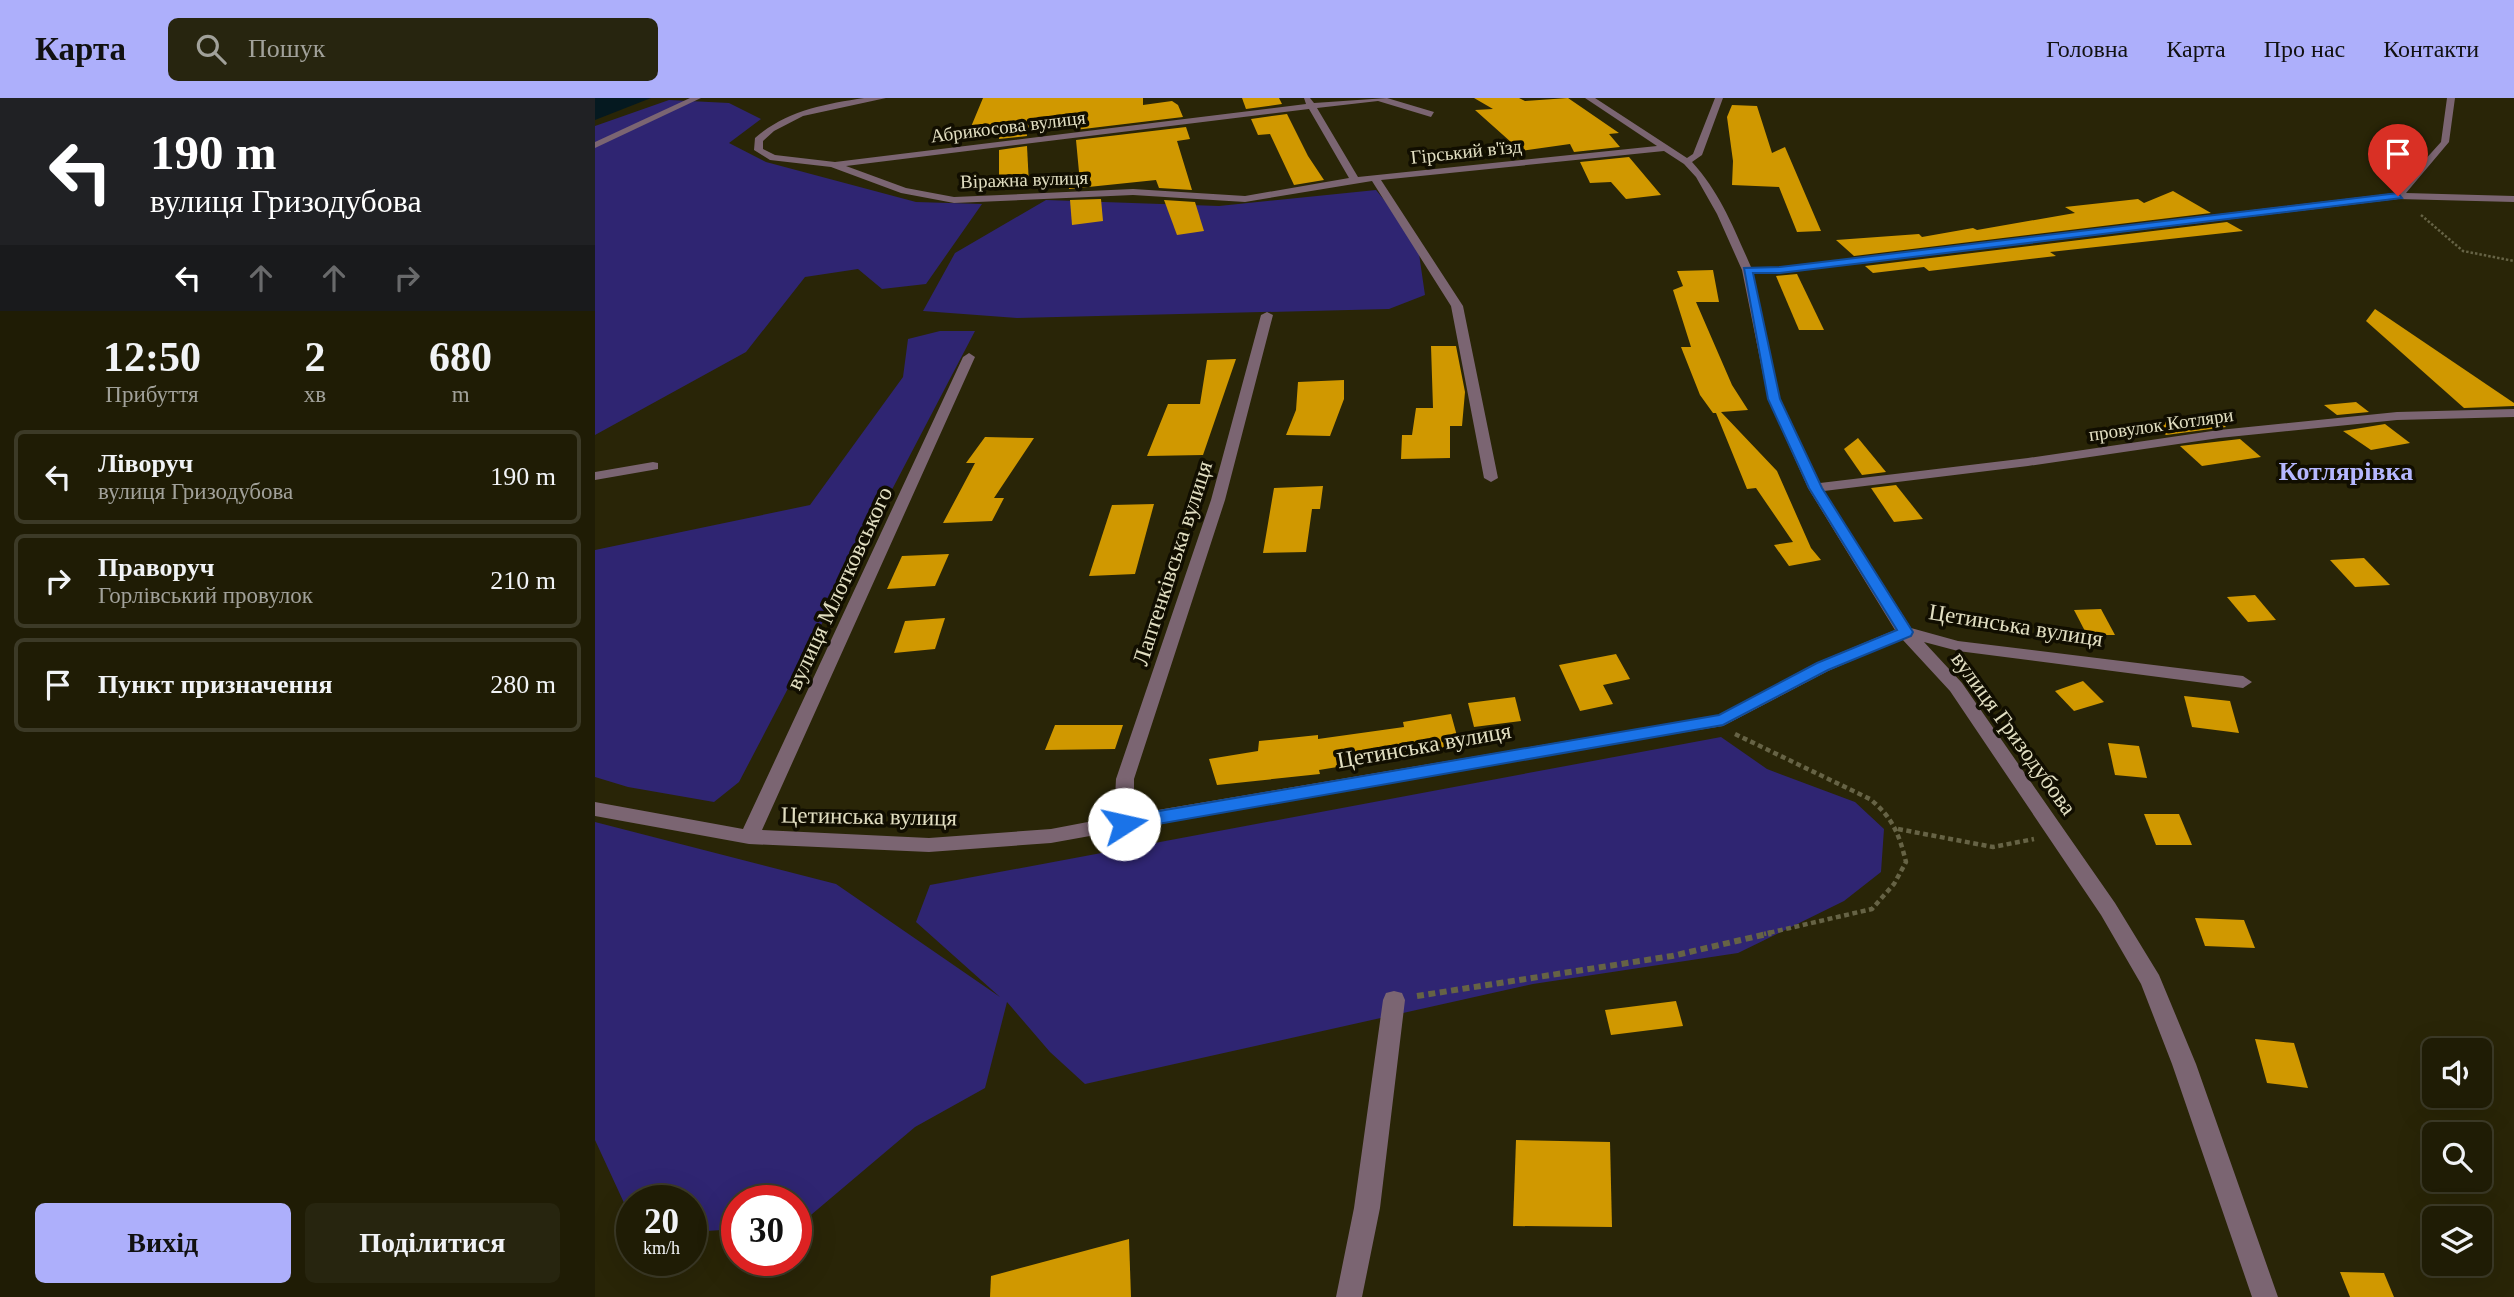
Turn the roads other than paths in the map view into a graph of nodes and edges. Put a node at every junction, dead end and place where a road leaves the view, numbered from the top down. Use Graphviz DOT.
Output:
graph roads {
  1 [pos="697,98"];
  2 [pos="882,98"];
  3 [pos="1306,98"];
  4 [pos="1378,98"];
  5 [pos="1588,98"];
  6 [pos="1719,98"];
  7 [pos="2451,98"];
  8 [pos="1312,107"];
  9 [pos="1431,114"];
  10 [pos="595,145"];
  11 [pos="1664,148"];
  12 [pos="1687,162"];
  13 [pos="833,164"];
  14 [pos="1375,178"];
  15 [pos="1355,180"];
  16 [pos="2398,196"];
  17 [pos="2514,200"];
  18 [pos="1747,270"];
  19 [pos="1267,315"];
  20 [pos="969,357"];
  21 [pos="2514,414"];
  22 [pos="653,466"];
  23 [pos="595,476"];
  24 [pos="1491,478"];
  25 [pos="1815,488"];
  26 [pos="1905,632"];
  27 [pos="2243,682"];
  28 [pos="595,809"];
  29 [pos="1124,824"];
  30 [pos="749,837"];
  31 [pos="1394,1000"];
  32 [pos="1349,1297"];
  33 [pos="2265,1297"];
  1 -- 10 [label="street"];
  2 -- 13 [label="street, Віражна вулиця"];
  3 -- 8 [label="street"];
  4 -- 8 [label="street, Гірський в'їзд"];
  4 -- 9 [label="street, Гірський в'їзд"];
  5 -- 11 [label="street"];
  6 -- 12 [label="street"];
  7 -- 16 [label="street"];
  8 -- 13 [label="street, Абрикосова вулиця"];
  8 -- 15 [label="street"];
  11 -- 12 [label="street"];
  11 -- 14 [label="street, Гірський в'їзд"];
  12 -- 18 [label="street, вулиця Гризодубова"];
  13 -- 15 [label="street, Віражна вулиця"];
  14 -- 15 [label="street, Гірський в'їзд"];
  14 -- 24 [label="street"];
  16 -- 17 [label="street"];
  16 -- 18 [label="street"];
  18 -- 25 [label="street, вулиця Гризодубова"];
  19 -- 29 [label="street, Лаптенківська вулиця"];
  20 -- 30 [label="street, вулиця Млотковського"];
  21 -- 25 [label="street, провулок Котляри"];
  22 -- 23 [label="street"];
  25 -- 26 [label="street, вулиця Гризодубова"];
  26 -- 27 [label="street, Цетинська вулиця"];
  26 -- 29 [label="street, Цетинська вулиця"];
  26 -- 33 [label="street, вулиця Гризодубова"];
  28 -- 30 [label="street, Цетинська вулиця"];
  29 -- 30 [label="street, Цетинська вулиця"];
  31 -- 32 [label="street"];
}
